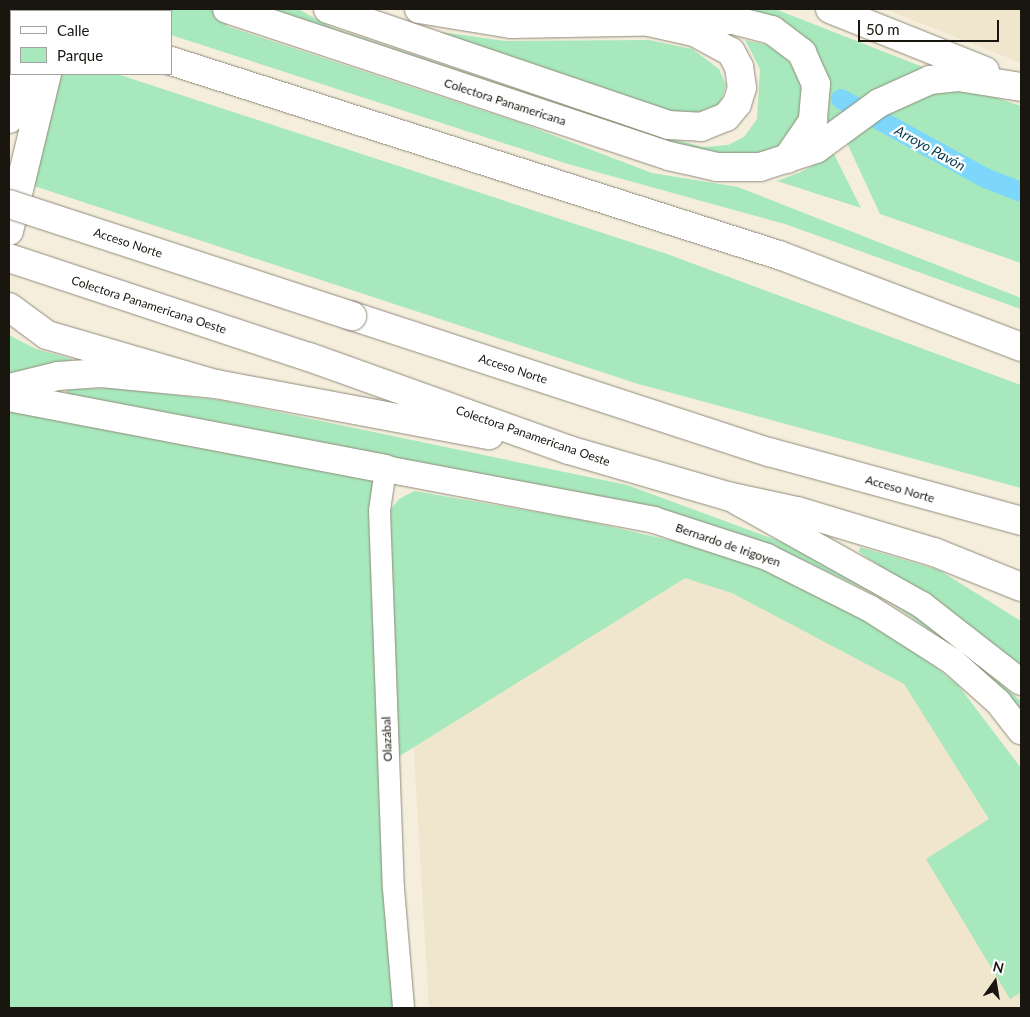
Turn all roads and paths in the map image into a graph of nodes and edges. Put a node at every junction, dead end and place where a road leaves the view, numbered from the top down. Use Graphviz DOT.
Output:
graph roads {
  1 [pos="328,9"];
  2 [pos="419,9"];
  3 [pos="830,9"];
  4 [pos="237,13"];
  5 [pos="649,22"];
  6 [pos="172,61"];
  7 [pos="20,75"];
  8 [pos="47,75"];
  9 [pos="1021,86"];
  10 [pos="9,119"];
  11 [pos="787,159"];
  12 [pos="9,204"];
  13 [pos="9,231"];
  14 [pos="9,258"];
  15 [pos="9,307"];
  16 [pos="1021,347"];
  17 [pos="216,384"];
  18 [pos="9,388"];
  19 [pos="9,397"];
  20 [pos="569,450"];
  21 [pos="384,469"];
  22 [pos="727,496"];
  23 [pos="1021,521"];
  24 [pos="1021,587"];
  25 [pos="1021,682"];
  26 [pos="1021,731"];
  27 [pos="404,1008"];
  1 -- 5 [label="main road"];
  2 -- 5 [label="main road"];
  3 -- 9 [label="main road"];
  4 -- 11 [label="main road, Colectora Panamericana"];
  5 -- 11 [label="main road"];
  6 -- 16 [label="main road"];
  7 -- 10 [label="main road"];
  8 -- 13 [label="main road"];
  9 -- 11 [label="main road, Colectora Panamericana"];
  12 -- 23 [label="main road, Acceso Norte, bridge"];
  14 -- 20 [label="main road, Colectora Panamericana Oeste"];
  15 -- 17 [label="main road"];
  17 -- 18 [label="main road"];
  17 -- 20 [label="main road"];
  19 -- 21 [label="main road"];
  20 -- 22 [label="main road, Colectora Panamericana Oeste"];
  21 -- 26 [label="street, Bernardo de Irigoyen"];
  21 -- 27 [label="street, Olazábal"];
  22 -- 24 [label="main road"];
  22 -- 25 [label="street, Colectora Panamericana Oeste"];
}
